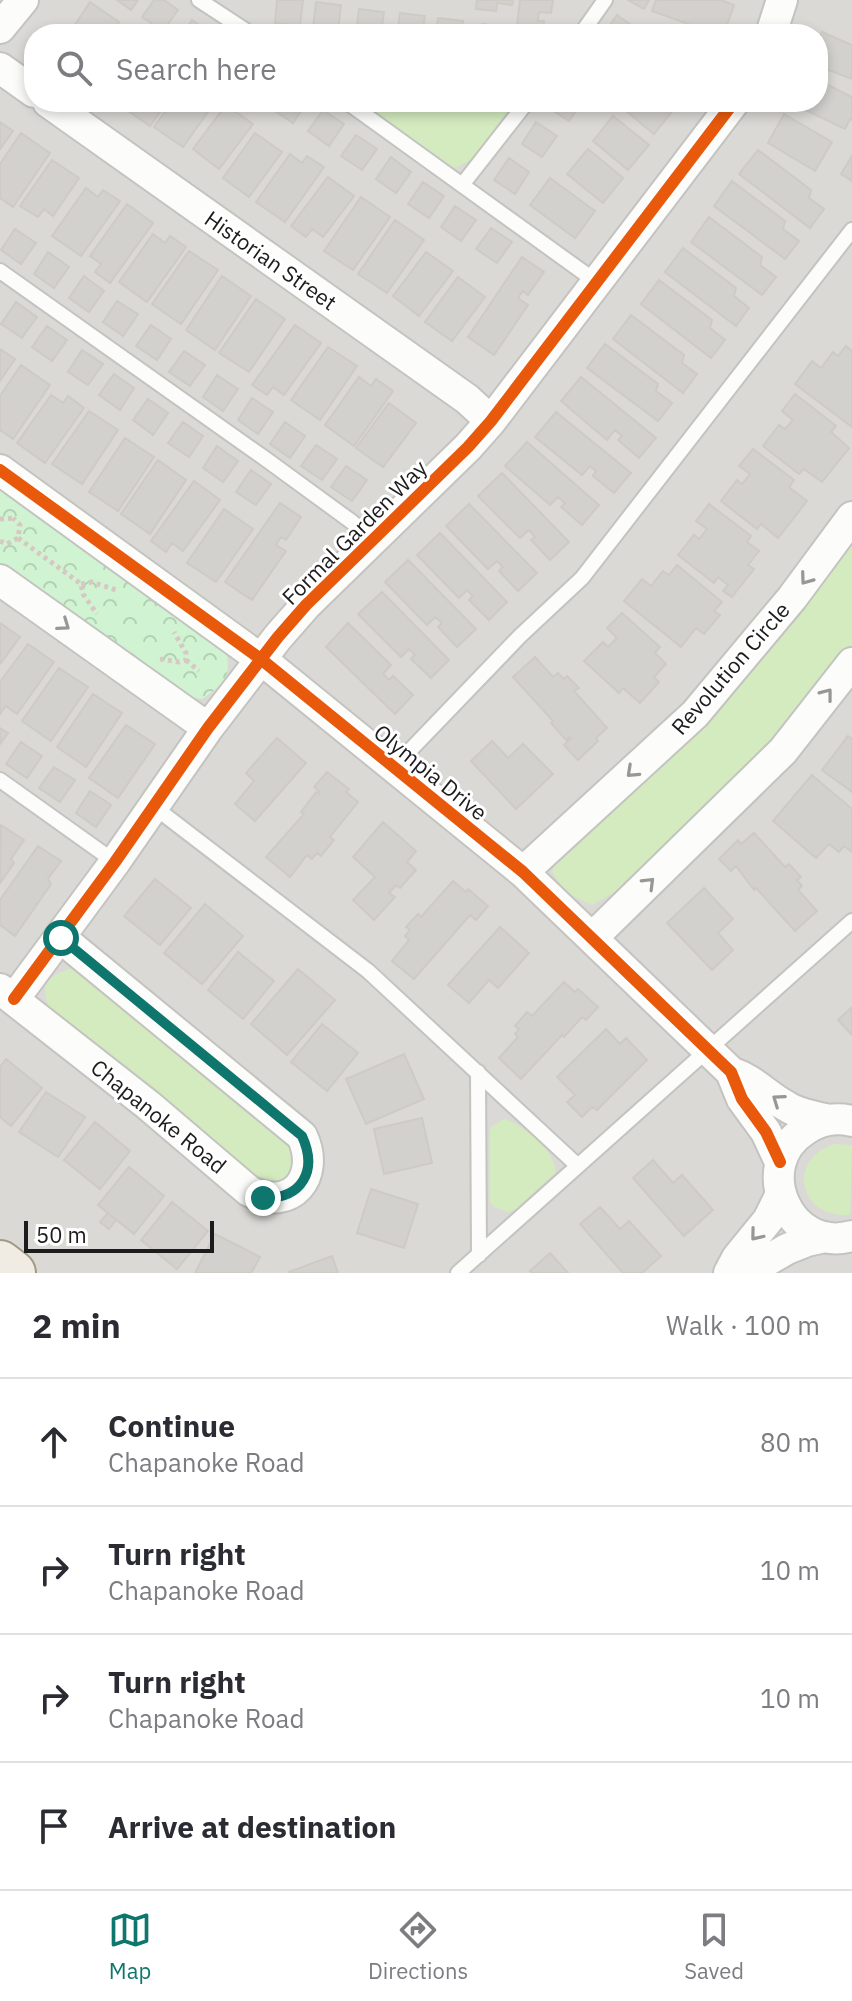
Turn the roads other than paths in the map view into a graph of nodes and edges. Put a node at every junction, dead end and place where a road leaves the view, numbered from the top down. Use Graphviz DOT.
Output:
graph roads {
  1 [pos="23,0"];
  2 [pos="199,0"];
  3 [pos="605,0"];
  4 [pos="782,0"];
  5 [pos="236,24"];
  6 [pos="588,24"];
  7 [pos="774,24"];
  8 [pos="0,28"];
  9 [pos="0,68"];
  10 [pos="24,85"];
  11 [pos="62,112"];
  12 [pos="361,112"];
  13 [pos="519,112"];
  14 [pos="726,112"];
  15 [pos="462,185"];
  16 [pos="852,230"];
  17 [pos="0,271"];
  18 [pos="598,283"];
  19 [pos="491,421"];
  20 [pos="0,470"];
  21 [pos="852,517"];
  22 [pos="373,541"];
  23 [pos="0,580"];
  24 [pos="262,660"];
  25 [pos="852,663"];
  26 [pos="208,728"];
  27 [pos="394,767"];
  28 [pos="0,780"];
  29 [pos="153,806"];
  30 [pos="115,862"];
  31 [pos="523,872"];
  32 [pos="852,921"];
  33 [pos="593,937"];
  34 [pos="61,938"];
  35 [pos="7,994"];
  36 [pos="708,1050"];
  37 [pos="478,1072"];
  38 [pos="731,1072"];
  39 [pos="841,1120"];
  40 [pos="780,1162"];
  41 [pos="578,1166"];
  42 [pos="780,1196"];
  43 [pos="844,1239"];
  44 [pos="479,1255"];
  45 [pos="0,1263"];
  46 [pos="13,1273"];
  47 [pos="458,1273"];
  48 [pos="729,1273"];
  49 [pos="746,1273"];
  1 -- 8 [label="street"];
  2 -- 5 [label="lane"];
  3 -- 6 [label="lane"];
  4 -- 7 [label="street"];
  9 -- 10 [label="street"];
  11 -- 19 [label="street, Historian Street"];
  12 -- 15 [label="lane"];
  13 -- 15 [label="lane"];
  14 -- 18 [label="street, Formal Garden Way"];
  15 -- 18 [label="lane"];
  16 -- 27 [label="lane"];
  17 -- 22 [label="lane"];
  18 -- 19 [label="street, Formal Garden Way"];
  19 -- 22 [label="street, Formal Garden Way"];
  20 -- 24 [label="street, Olympia Drive"];
  21 -- 31 [label="street, Revolution Circle, one-way"];
  22 -- 24 [label="street, Formal Garden Way"];
  23 -- 26 [label="street, one-way"];
  24 -- 26 [label="street, Formal Garden Way"];
  24 -- 27 [label="street, Olympia Drive"];
  33 -- 25 [label="street, one-way"];
  26 -- 29 [label="street, Formal Garden Way"];
  27 -- 31 [label="street, Olympia Drive"];
  28 -- 30 [label="lane"];
  29 -- 30 [label="street, Formal Garden Way"];
  29 -- 37 [label="lane"];
  30 -- 34 [label="street, Formal Garden Way"];
  31 -- 33 [label="street, Olympia Drive"];
  32 -- 36 [label="lane"];
  33 -- 36 [label="street, Olympia Drive"];
  34 -- 35 [label="street, Formal Garden Way"];
  34 -- 35 [label="street, Chapanoke Road"];
  36 -- 38 [label="street, Olympia Drive"];
  36 -- 41 [label="lane"];
  37 -- 41 [label="lane"];
  37 -- 44 [label="lane"];
  39 -- 38 [label="street, Olympia Drive, one-way"];
  38 -- 40 [label="street, Olympia Drive"];
  39 -- 40 [label="street"];
  40 -- 42 [label="street"];
  41 -- 44 [label="lane"];
  42 -- 43 [label="street"];
  42 -- 48 [label="street, one-way"];
  43 -- 49 [label="street"];
  44 -- 47 [label="lane"];
  45 -- 46 [label="main road"];
}
